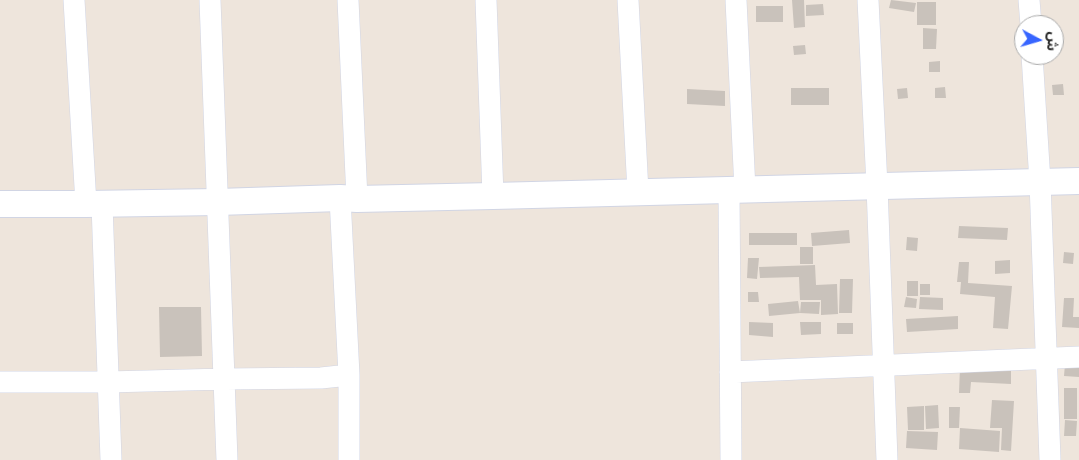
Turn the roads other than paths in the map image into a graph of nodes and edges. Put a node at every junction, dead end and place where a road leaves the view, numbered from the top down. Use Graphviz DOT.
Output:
graph roads {
  1 [pos="74,0"];
  2 [pos="210,0"];
  3 [pos="348,0"];
  4 [pos="486,0"];
  5 [pos="628,0"];
  6 [pos="736,0"];
  7 [pos="868,0"];
  8 [pos="1029,0"];
  9 [pos="1030,15"];
  10 [pos="1033,65"];
  11 [pos="1079,181"];
  12 [pos="1040,182"];
  13 [pos="877,186"];
  14 [pos="737,190"];
  15 [pos="638,192"];
  16 [pos="493,196"];
  17 [pos="348,198"];
  18 [pos="218,202"];
  19 [pos="0,204"];
  20 [pos="94,204"];
  21 [pos="1079,357"];
  22 [pos="1047,359"];
  23 [pos="884,366"];
  24 [pos="730,372"];
  25 [pos="349,375"];
  26 [pos="224,379"];
  27 [pos="0,382"];
  28 [pos="108,382"];
  29 [pos="111,460"];
  30 [pos="228,460"];
  31 [pos="349,460"];
  32 [pos="731,460"];
  33 [pos="887,460"];
  34 [pos="1050,460"];
  1 -- 20 [label="street"];
  2 -- 18 [label="street"];
  3 -- 17 [label="street"];
  4 -- 16 [label="street"];
  5 -- 15 [label="street"];
  6 -- 14 [label="street"];
  7 -- 13 [label="street"];
  8 -- 9 [label="street"];
  10 -- 12 [label="street"];
  11 -- 12 [label="street"];
  12 -- 13 [label="street"];
  12 -- 22 [label="street"];
  13 -- 14 [label="street"];
  13 -- 23 [label="street"];
  14 -- 15 [label="street"];
  14 -- 24 [label="street"];
  15 -- 16 [label="street"];
  16 -- 17 [label="street"];
  17 -- 18 [label="street"];
  17 -- 25 [label="street"];
  18 -- 20 [label="street"];
  18 -- 26 [label="street"];
  19 -- 20 [label="street"];
  20 -- 28 [label="street"];
  21 -- 22 [label="street"];
  22 -- 23 [label="street"];
  22 -- 34 [label="street"];
  23 -- 24 [label="street"];
  23 -- 33 [label="street"];
  24 -- 32 [label="street"];
  25 -- 26 [label="street"];
  25 -- 31 [label="street"];
  26 -- 28 [label="street"];
  26 -- 30 [label="street"];
  27 -- 28 [label="street"];
  28 -- 29 [label="street"];
}
